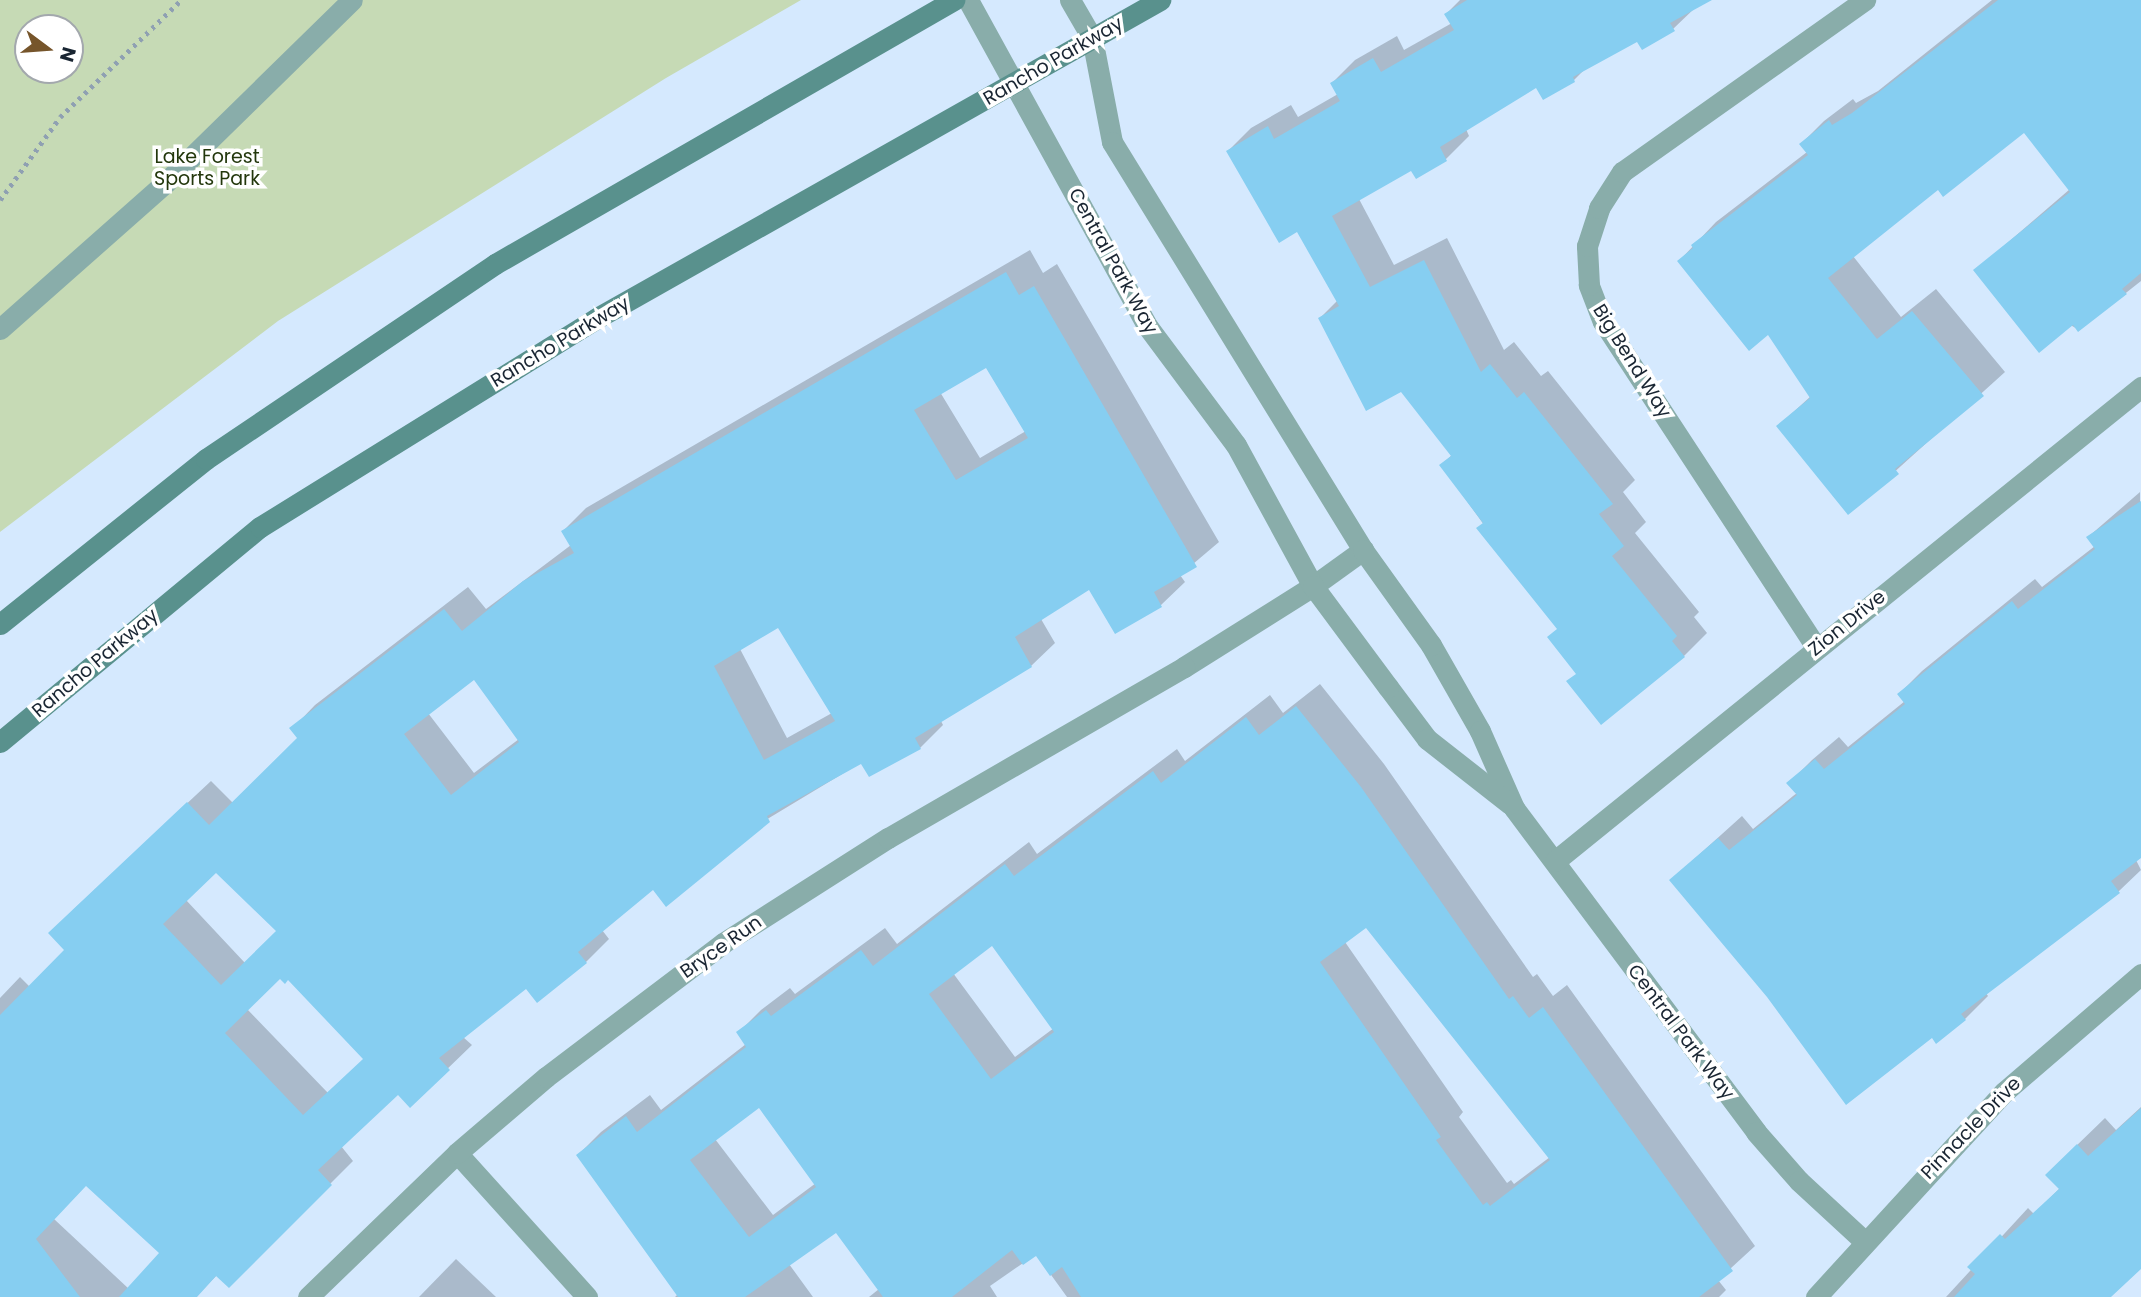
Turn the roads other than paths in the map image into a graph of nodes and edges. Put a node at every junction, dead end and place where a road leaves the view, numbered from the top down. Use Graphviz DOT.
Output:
graph roads {
  1 [pos="352,0"];
  2 [pos="954,0"];
  3 [pos="968,0"];
  4 [pos="1070,0"];
  5 [pos="1160,0"];
  6 [pos="1866,0"];
  7 [pos="1092,38"];
  8 [pos="1014,84"];
  9 [pos="0,329"];
  10 [pos="2141,387"];
  11 [pos="1363,550"];
  12 [pos="1312,586"];
  13 [pos="0,624"];
  14 [pos="1816,647"];
  15 [pos="0,742"];
  16 [pos="1514,808"];
  17 [pos="1555,861"];
  18 [pos="2141,974"];
  19 [pos="457,1153"];
  20 [pos="1865,1242"];
  21 [pos="308,1297"];
  22 [pos="587,1297"];
  23 [pos="1816,1297"];
  1 -- 9 [label="street"];
  2 -- 13 [label="main road"];
  3 -- 8 [label="street, Central Park Way"];
  4 -- 7 [label="street, Central Park Way"];
  5 -- 7 [label="main road, Rancho Parkway"];
  6 -- 14 [label="street, Big Bend Way"];
  7 -- 8 [label="main road, Rancho Parkway"];
  7 -- 11 [label="street, Central Park Way"];
  8 -- 12 [label="street, Central Park Way"];
  8 -- 15 [label="main road, Rancho Parkway"];
  10 -- 14 [label="street, Zion Drive"];
  11 -- 12 [label="street"];
  11 -- 16 [label="street, Central Park Way"];
  12 -- 16 [label="street, Central Park Way"];
  12 -- 19 [label="street, Bryce Run"];
  14 -- 17 [label="street, Zion Drive"];
  16 -- 17 [label="street, Central Park Way"];
  17 -- 20 [label="street, Central Park Way"];
  18 -- 20 [label="street, Pinnacle Drive"];
  19 -- 21 [label="street, Bryce Run"];
  19 -- 22 [label="street"];
  20 -- 23 [label="street, Pinnacle Drive"];
}
